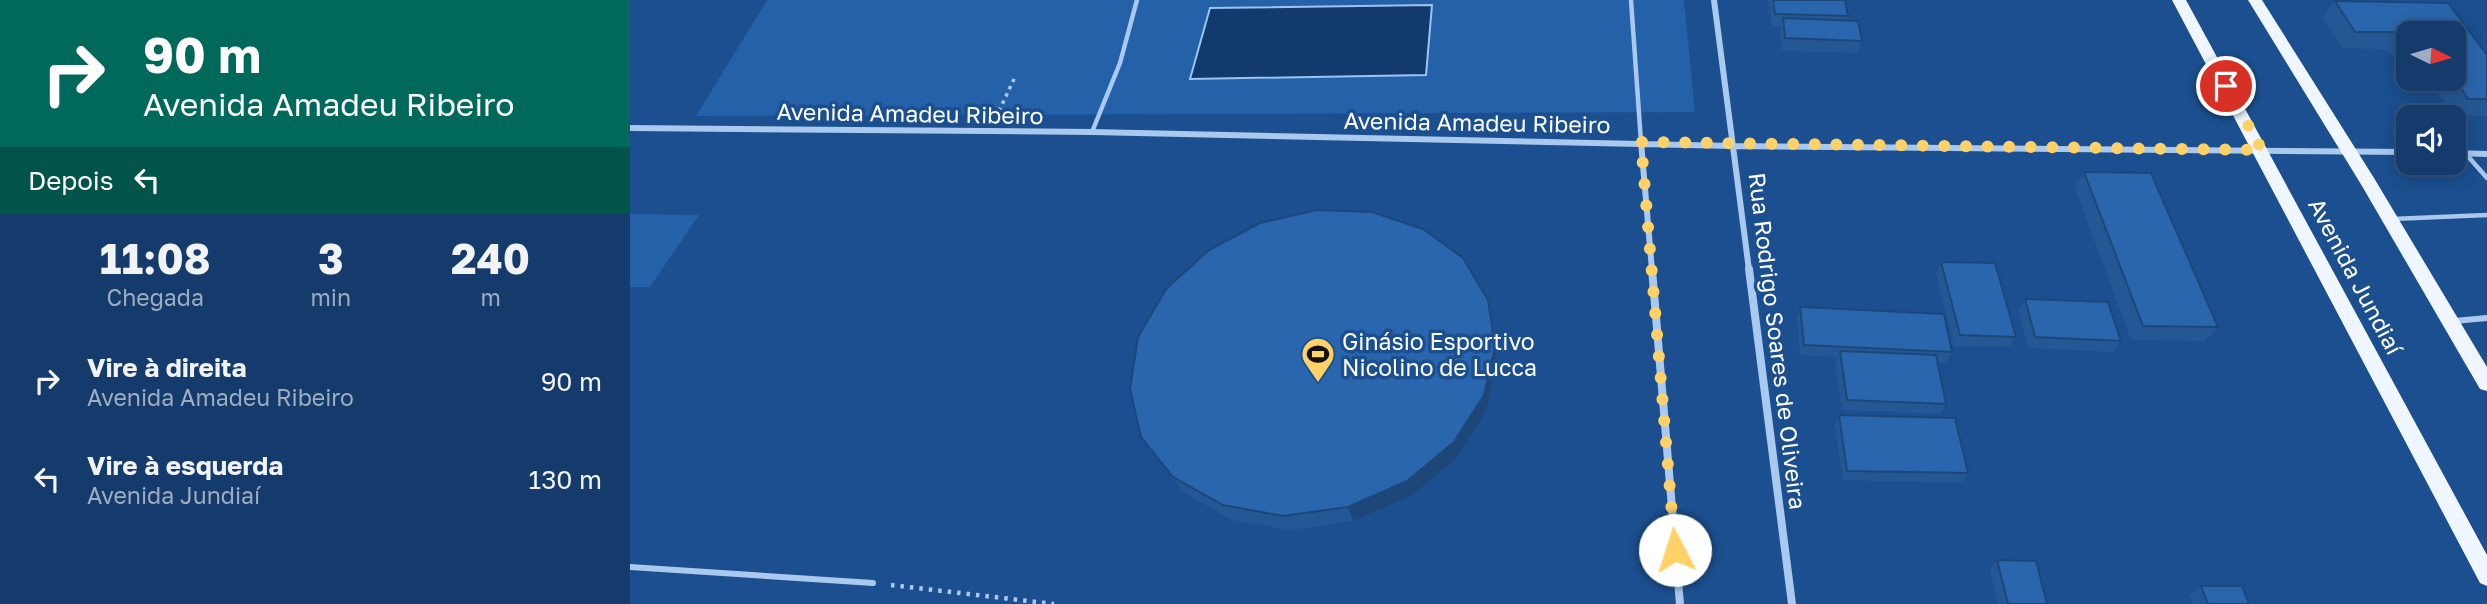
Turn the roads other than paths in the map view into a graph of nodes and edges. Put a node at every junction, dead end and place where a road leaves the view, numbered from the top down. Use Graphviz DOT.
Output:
graph roads {
  1 [pos="1137,0"];
  2 [pos="1631,0"];
  3 [pos="1714,0"];
  4 [pos="2179,0"];
  5 [pos="2255,0"];
  6 [pos="630,128"];
  7 [pos="1093,132"];
  8 [pos="1641,142"];
  9 [pos="1734,146"];
  10 [pos="2262,150"];
  11 [pos="2349,150"];
  12 [pos="2396,152"];
  13 [pos="2466,153"];
  14 [pos="2466,154"];
  15 [pos="2487,154"];
  16 [pos="2487,178"];
  17 [pos="2487,215"];
  18 [pos="2390,219"];
  19 [pos="2487,318"];
  20 [pos="2451,321"];
  21 [pos="2487,383"];
  22 [pos="630,567"];
  23 [pos="2487,576"];
  24 [pos="873,583"];
  25 [pos="1680,604"];
  26 [pos="1792,604"];
  1 -- 7 [label="lane"];
  2 -- 8 [label="lane"];
  3 -- 9 [label="street, Rua Rodrigo Soares de Oliveira"];
  4 -- 10 [label="main road, Avenida Jundiaí"];
  5 -- 11 [label="main road"];
  6 -- 7 [label="street, Avenida Amadeu Ribeiro"];
  7 -- 8 [label="street, Avenida Amadeu Ribeiro"];
  8 -- 9 [label="street, Avenida Amadeu Ribeiro"];
  8 -- 25 [label="street"];
  9 -- 10 [label="street, Avenida Amadeu Ribeiro"];
  9 -- 26 [label="street, Rua Rodrigo Soares de Oliveira"];
  10 -- 11 [label="street, Avenida Amadeu Ribeiro"];
  10 -- 23 [label="main road, Avenida Jundiaí"];
  11 -- 12 [label="street, Avenida Amadeu Ribeiro"];
  11 -- 18 [label="main road"];
  13 -- 15 [label="street"];
  14 -- 16 [label="lane"];
  17 -- 18 [label="lane"];
  18 -- 20 [label="main road"];
  19 -- 20 [label="lane"];
  20 -- 21 [label="main road"];
  22 -- 24 [label="lane"];
}
